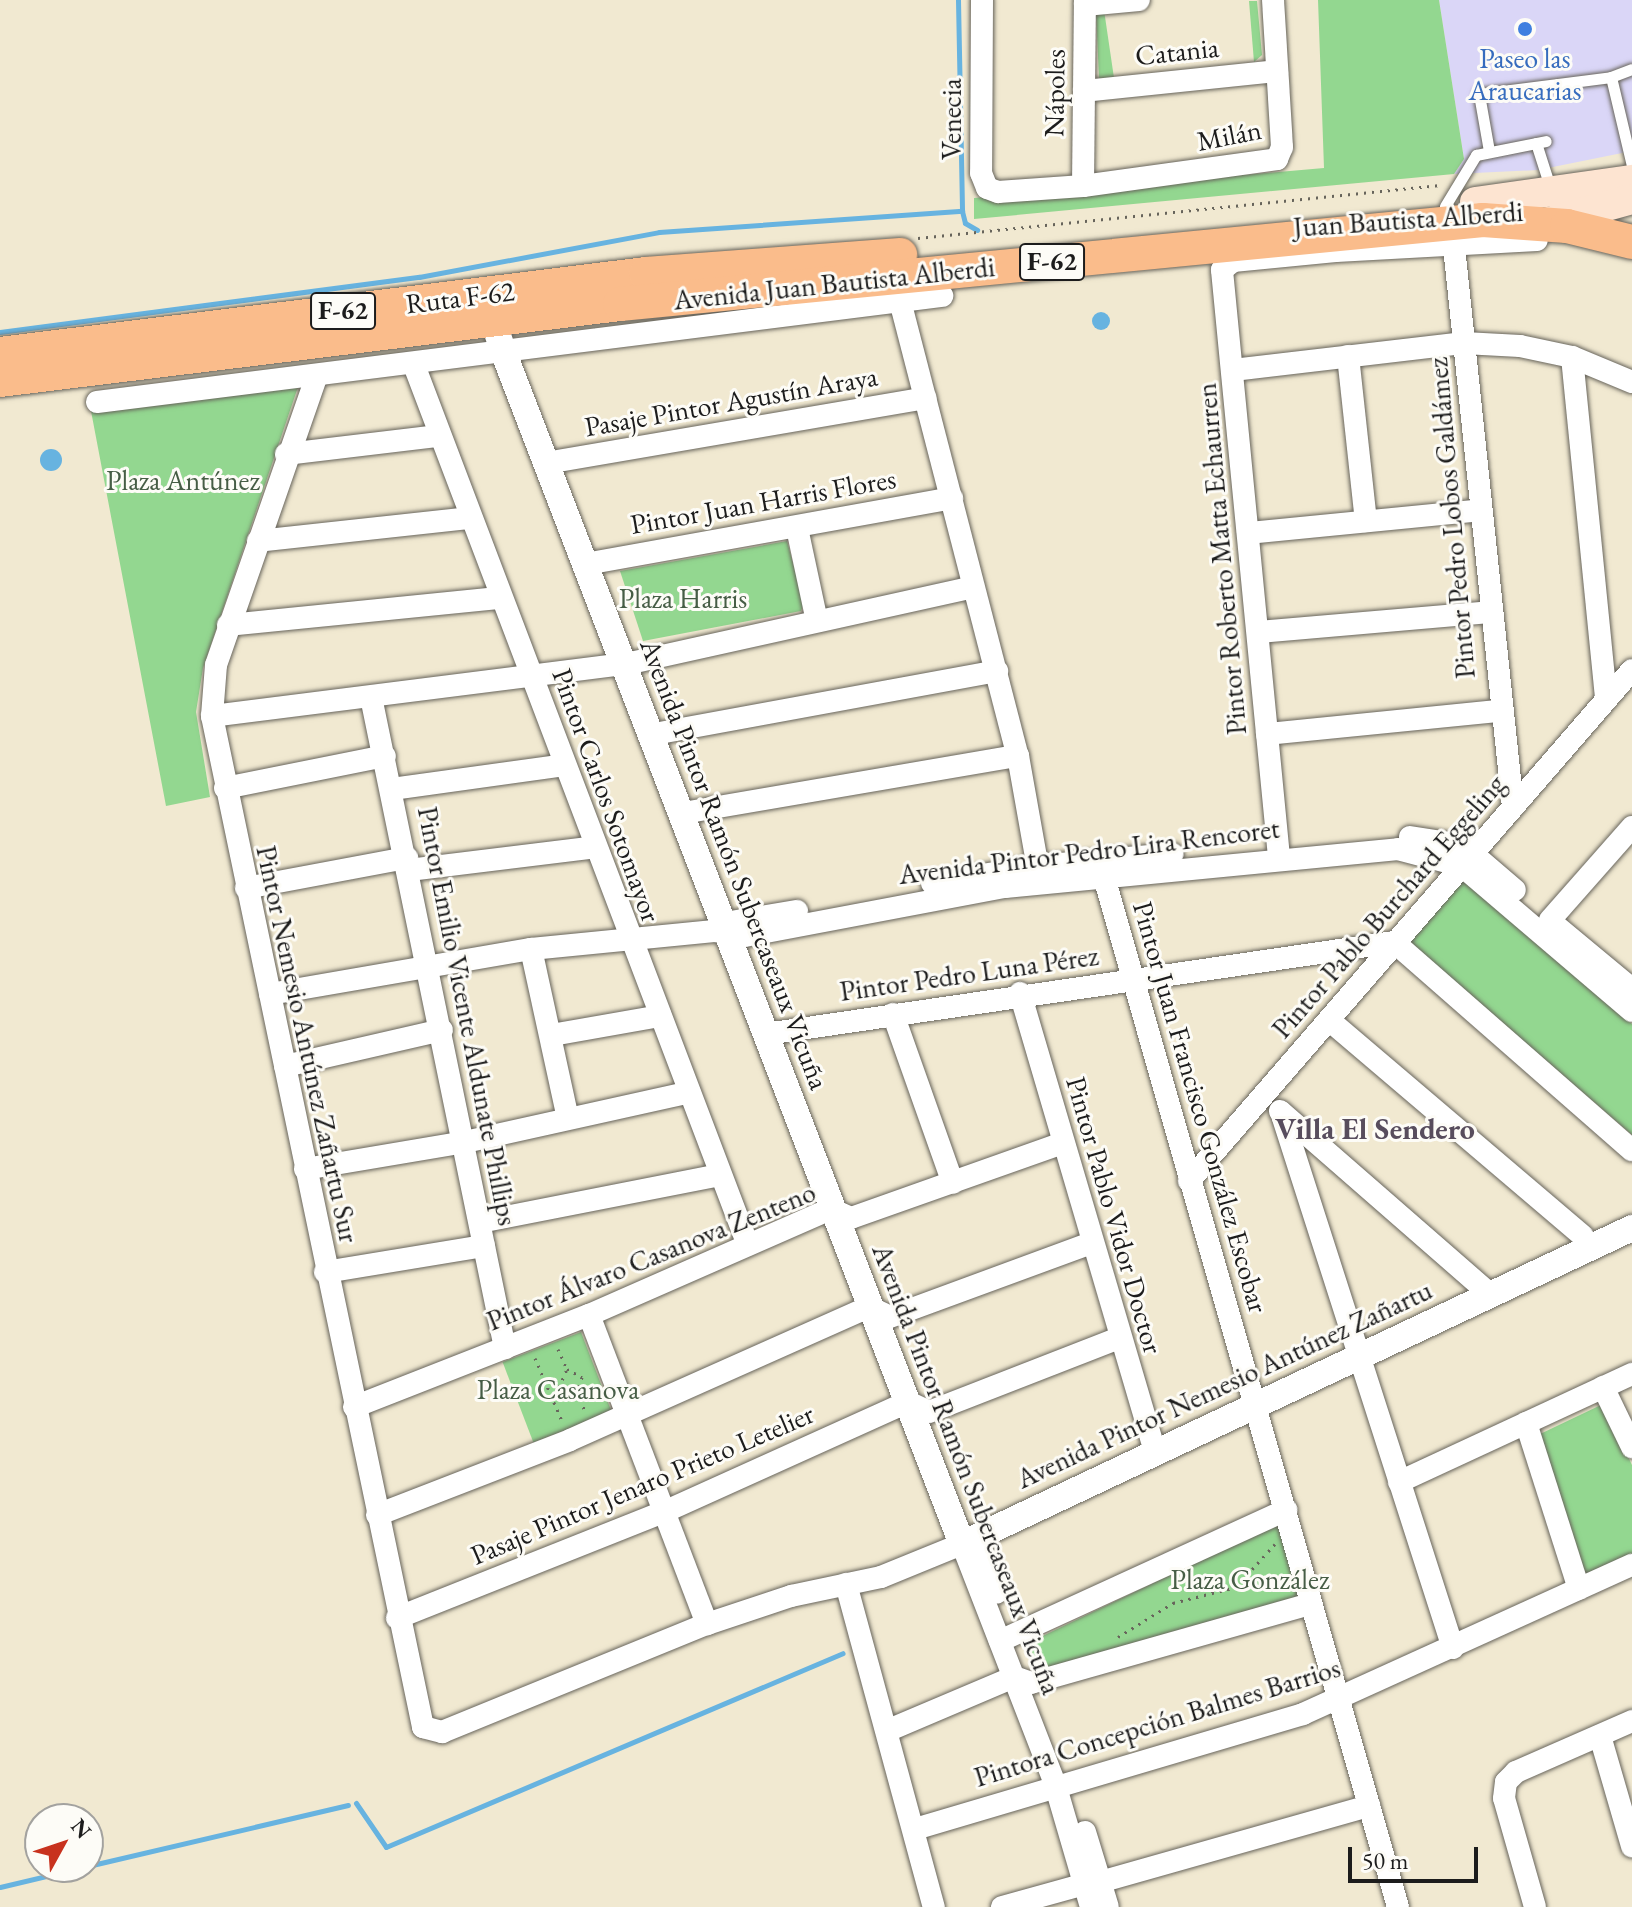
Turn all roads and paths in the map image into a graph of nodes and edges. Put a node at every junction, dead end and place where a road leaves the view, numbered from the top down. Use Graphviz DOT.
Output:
graph roads {
  1 [pos="982,0"];
  2 [pos="1139,0"];
  3 [pos="1273,0"];
  4 [pos="1085,3"];
  5 [pos="1632,69"];
  6 [pos="1277,71"];
  7 [pos="1611,77"];
  8 [pos="1084,91"];
  9 [pos="1489,151"];
  10 [pos="1632,166"];
  11 [pos="1632,180"];
  12 [pos="1083,186"];
  13 [pos="1632,199"];
  14 [pos="1553,207"];
  15 [pos="1599,211"];
  16 [pos="1462,212"];
  17 [pos="1632,221"];
  18 [pos="914,238"];
  19 [pos="1632,242"];
  20 [pos="1632,258"];
  21 [pos="1233,261"];
  22 [pos="729,267"];
  23 [pos="942,296"];
  24 [pos="900,301"];
  25 [pos="505,326"];
  26 [pos="1464,343"];
  27 [pos="0,354"];
  28 [pos="1348,356"];
  29 [pos="1572,357"];
  30 [pos="414,365"];
  31 [pos="1233,370"];
  32 [pos="317,375"];
  33 [pos="0,380"];
  34 [pos="1632,382"];
  35 [pos="925,398"];
  36 [pos="97,402"];
  37 [pos="438,436"];
  38 [pos="286,454"];
  39 [pos="554,462"];
  40 [pos="952,498"];
  41 [pos="1481,510"];
  42 [pos="469,518"];
  43 [pos="1366,521"];
  44 [pos="797,528"];
  45 [pos="1248,533"];
  46 [pos="258,541"];
  47 [pos="593,561"];
  48 [pos="973,587"];
  49 [pos="500,598"];
  50 [pos="1490,612"];
  51 [pos="817,621"];
  52 [pos="228,625"];
  53 [pos="1258,632"];
  54 [pos="632,662"];
  55 [pos="997,671"];
  56 [pos="1632,671"];
  57 [pos="531,676"];
  58 [pos="371,697"];
  59 [pos="1606,699"];
  60 [pos="1499,711"];
  61 [pos="212,716"];
  62 [pos="660,732"];
  63 [pos="1267,734"];
  64 [pos="385,756"];
  65 [pos="1018,756"];
  66 [pos="564,765"];
  67 [pos="225,788"];
  68 [pos="392,789"];
  69 [pos="1513,807"];
  70 [pos="690,812"];
  71 [pos="1632,827"];
  72 [pos="595,847"];
  73 [pos="1279,851"];
  74 [pos="1467,860"];
  75 [pos="408,864"];
  76 [pos="1040,874"];
  77 [pos="1104,877"];
  78 [pos="246,888"];
  79 [pos="1550,920"];
  80 [pos="730,929"];
  81 [pos="630,942"];
  82 [pos="1394,942"];
  83 [pos="531,949"];
  84 [pos="426,963"];
  85 [pos="1133,980"];
  86 [pos="1630,984"];
  87 [pos="1020,993"];
  88 [pos="270,994"];
  89 [pos="1632,1011"];
  90 [pos="893,1014"];
  91 [pos="660,1016"];
  92 [pos="1329,1020"];
  93 [pos="442,1030"];
  94 [pos="774,1032"];
  95 [pos="552,1035"];
  96 [pos="285,1066"];
  97 [pos="690,1092"];
  98 [pos="1263,1095"];
  99 [pos="1281,1112"];
  100 [pos="568,1118"];
  101 [pos="465,1142"];
  102 [pos="1063,1143"];
  103 [pos="1632,1150"];
  104 [pos="305,1169"];
  105 [pos="720,1175"];
  106 [pos="1189,1181"];
  107 [pos="953,1183"];
  108 [pos="1632,1213"];
  109 [pos="841,1214"];
  110 [pos="480,1222"];
  111 [pos="1632,1228"];
  112 [pos="1583,1236"];
  113 [pos="1091,1243"];
  114 [pos="748,1245"];
  115 [pos="484,1246"];
  116 [pos="325,1272"];
  117 [pos="1486,1290"];
  118 [pos="880,1312"];
  119 [pos="589,1315"];
  120 [pos="1119,1338"];
  121 [pos="527,1339"];
  122 [pos="505,1348"];
  123 [pos="1356,1350"];
  124 [pos="1632,1374"];
  125 [pos="559,1387"];
  126 [pos="1603,1387"];
  127 [pos="550,1391"];
  128 [pos="1254,1399"];
  129 [pos="354,1407"];
  130 [pos="918,1407"];
  131 [pos="627,1415"];
  132 [pos="1526,1423"];
  133 [pos="570,1440"];
  134 [pos="1153,1446"];
  135 [pos="1632,1447"];
  136 [pos="1399,1482"];
  137 [pos="1286,1510"];
  138 [pos="664,1512"];
  139 [pos="377,1515"];
  140 [pos="967,1534"];
  141 [pos="1632,1565"];
  142 [pos="846,1584"];
  143 [pos="1579,1589"];
  144 [pos="1311,1604"];
  145 [pos="397,1618"];
  146 [pos="707,1624"];
  147 [pos="1007,1639"];
  148 [pos="1113,1640"];
  149 [pos="1453,1648"];
  150 [pos="1022,1680"];
  151 [pos="1340,1700"];
  152 [pos="1632,1721"];
  153 [pos="889,1730"];
  154 [pos="1600,1736"];
  155 [pos="1062,1782"];
  156 [pos="1369,1806"];
  157 [pos="915,1829"];
  158 [pos="1631,1839"];
  159 [pos="1093,1883"];
  160 [pos="1394,1906"];
  161 [pos="934,1907"];
  162 [pos="1002,1907"];
  163 [pos="1091,1907"];
  164 [pos="1108,1907"];
  165 [pos="1535,1907"];
  1 -- 12 [label="street, Venecia"];
  2 -- 4 [label="street"];
  3 -- 6 [label="street, Milán"];
  4 -- 8 [label="street, Nápoles"];
  5 -- 7 [label="lane"];
  6 -- 8 [label="street, Catania"];
  6 -- 12 [label="street, Milán"];
  7 -- 9 [label="lane"];
  7 -- 10 [label="lane"];
  8 -- 12 [label="street, Nápoles"];
  9 -- 14 [label="lane"];
  9 -- 16 [label="lane"];
  11 -- 14 [label="main road"];
  13 -- 15 [label="main road"];
  14 -- 15 [label="main road, Avenida Juan Bautista Alberdi / F-62"];
  14 -- 16 [label="main road, Avenida Juan Bautista Alberdi / F-62"];
  15 -- 17 [label="main road, Avenida Juan Bautista Alberdi / F-62"];
  16 -- 18 [label="path"];
  16 -- 19 [label="main road, Avenida Juan Bautista Alberdi / F-62"];
  16 -- 20 [label="street, Juan Bautista Alberdi"];
  16 -- 21 [label="street, Juan Bautista Alberdi"];
  16 -- 22 [label="main road, Avenida Juan Bautista Alberdi / F-62"];
  16 -- 25 [label="main road, Avenida Juan Bautista Alberdi / F-62"];
  16 -- 26 [label="street, Pintor Pedro Lobos Galdámez"];
  21 -- 31 [label="street, Pintor Roberto Matta Echaurren"];
  22 -- 25 [label="main road, Ruta F-62 / F-62"];
  23 -- 24 [label="street, Avenida Juan Bautista Alberdi"];
  24 -- 25 [label="street, Avenida Juan Bautista Alberdi"];
  24 -- 35 [label="street"];
  25 -- 27 [label="main road, Ruta F-62 / F-62"];
  25 -- 30 [label="street, Avenida Juan Bautista Alberdi"];
  25 -- 33 [label="main road, Avenida Juan Bautista Alberdi / F-62"];
  25 -- 39 [label="street, Avenida Pintor Ramón Subercaseaux Vicuña"];
  26 -- 28 [label="street"];
  26 -- 29 [label="street"];
  26 -- 41 [label="street, Pintor Pedro Lobos Galdámez"];
  28 -- 31 [label="street"];
  28 -- 43 [label="street"];
  29 -- 34 [label="street"];
  29 -- 59 [label="street"];
  30 -- 32 [label="street, Avenida Juan Bautista Alberdi"];
  30 -- 37 [label="street, Pintor Carlos Sotomayor"];
  31 -- 45 [label="street, Pintor Roberto Matta Echaurren"];
  32 -- 36 [label="street, Avenida Juan Bautista Alberdi"];
  32 -- 38 [label="street, Pintor Nemesio Antúnez Zañartu Sur"];
  35 -- 39 [label="street, Pasaje Pintor Agustín Araya"];
  35 -- 40 [label="street"];
  37 -- 38 [label="street"];
  37 -- 42 [label="street, Pintor Carlos Sotomayor"];
  38 -- 46 [label="street, Pintor Nemesio Antúnez Zañartu Sur"];
  39 -- 47 [label="street, Avenida Pintor Ramón Subercaseaux Vicuña"];
  40 -- 44 [label="street, Pintor Juan Harris Flores"];
  40 -- 48 [label="street"];
  41 -- 43 [label="street"];
  41 -- 50 [label="street, Pintor Pedro Lobos Galdámez"];
  42 -- 46 [label="street"];
  42 -- 49 [label="street, Pintor Carlos Sotomayor"];
  43 -- 45 [label="street"];
  44 -- 47 [label="street, Pintor Juan Harris Flores"];
  44 -- 51 [label="street"];
  45 -- 53 [label="street, Pintor Roberto Matta Echaurren"];
  46 -- 52 [label="street, Pintor Nemesio Antúnez Zañartu Sur"];
  47 -- 54 [label="street, Avenida Pintor Ramón Subercaseaux Vicuña"];
  48 -- 51 [label="street"];
  48 -- 55 [label="street"];
  49 -- 52 [label="street"];
  49 -- 57 [label="street, Pintor Carlos Sotomayor"];
  50 -- 53 [label="street"];
  50 -- 60 [label="street, Pintor Pedro Lobos Galdámez"];
  51 -- 54 [label="street"];
  52 -- 61 [label="street, Pintor Nemesio Antúnez Zañartu Sur"];
  53 -- 63 [label="street, Pintor Roberto Matta Echaurren"];
  54 -- 57 [label="street"];
  54 -- 62 [label="street, Avenida Pintor Ramón Subercaseaux Vicuña"];
  55 -- 62 [label="street"];
  55 -- 65 [label="street"];
  56 -- 59 [label="street, Pintor Pablo Burchard Eggeling"];
  57 -- 58 [label="street"];
  57 -- 66 [label="street, Pintor Carlos Sotomayor"];
  58 -- 61 [label="street"];
  58 -- 64 [label="street, Pintor Emilio Vicente Aldunate Phillips"];
  59 -- 69 [label="street, Pintor Pablo Burchard Eggeling"];
  60 -- 63 [label="street"];
  60 -- 69 [label="street, Pintor Pedro Lobos Galdámez"];
  61 -- 67 [label="street, Pintor Nemesio Antúnez Zañartu Sur"];
  62 -- 70 [label="street, Avenida Pintor Ramón Subercaseaux Vicuña"];
  63 -- 73 [label="street, Pintor Roberto Matta Echaurren"];
  64 -- 67 [label="street"];
  64 -- 68 [label="street, Pintor Emilio Vicente Aldunate Phillips"];
  65 -- 70 [label="street"];
  65 -- 76 [label="street"];
  66 -- 68 [label="street"];
  66 -- 72 [label="street, Pintor Carlos Sotomayor"];
  67 -- 78 [label="street, Pintor Nemesio Antúnez Zañartu Sur"];
  68 -- 75 [label="street, Pintor Emilio Vicente Aldunate Phillips"];
  69 -- 74 [label="street, Pintor Pablo Burchard Eggeling"];
  70 -- 80 [label="street, Avenida Pintor Ramón Subercaseaux Vicuña"];
  71 -- 79 [label="street"];
  72 -- 75 [label="street"];
  72 -- 81 [label="street, Pintor Carlos Sotomayor"];
  73 -- 74 [label="street, Avenida Pintor Pedro Lira Rencoret"];
  73 -- 76 [label="street, Avenida Pintor Pedro Lira Rencoret"];
  73 -- 77 [label="street, Avenida Pintor Pedro Lira Rencoret"];
  74 -- 79 [label="street, Avenida Pintor Pedro Lira Rencoret"];
  74 -- 82 [label="street, Pintor Pablo Burchard Eggeling"];
  74 -- 89 [label="street, Avenida Pintor Pedro Lira Rencoret"];
  75 -- 78 [label="street"];
  75 -- 84 [label="street, Pintor Emilio Vicente Aldunate Phillips"];
  76 -- 77 [label="street, Avenida Pintor Pedro Lira Rencoret"];
  76 -- 80 [label="street, Avenida Pintor Pedro Lira Rencoret"];
  77 -- 85 [label="street, Pintor Juan Francisco González Escobar"];
  78 -- 88 [label="street, Pintor Nemesio Antúnez Zañartu Sur"];
  79 -- 86 [label="street, Avenida Pintor Pedro Lira Rencoret"];
  80 -- 81 [label="street, Avenida Pintor Pedro Lira Rencoret"];
  80 -- 94 [label="street, Avenida Pintor Ramón Subercaseaux Vicuña"];
  81 -- 83 [label="street, Avenida Pintor Pedro Lira Rencoret"];
  81 -- 91 [label="street, Pintor Carlos Sotomayor"];
  82 -- 85 [label="street, Pintor Pedro Luna Pérez"];
  82 -- 92 [label="street, Pintor Pablo Burchard Eggeling"];
  82 -- 103 [label="street"];
  83 -- 84 [label="street, Avenida Pintor Pedro Lira Rencoret"];
  83 -- 95 [label="street"];
  84 -- 88 [label="street, Avenida Pintor Pedro Lira Rencoret"];
  84 -- 93 [label="street, Pintor Emilio Vicente Aldunate Phillips"];
  85 -- 87 [label="street, Pintor Pedro Luna Pérez"];
  85 -- 106 [label="street, Pintor Juan Francisco González Escobar"];
  87 -- 90 [label="street, Pintor Pedro Luna Pérez"];
  87 -- 102 [label="street, Pintor Pablo Vidor Doctor"];
  88 -- 96 [label="street, Pintor Nemesio Antúnez Zañartu Sur"];
  90 -- 94 [label="street, Pintor Pedro Luna Pérez"];
  90 -- 107 [label="street"];
  91 -- 95 [label="street"];
  91 -- 97 [label="street, Pintor Carlos Sotomayor"];
  92 -- 98 [label="street, Pintor Pablo Burchard Eggeling"];
  92 -- 112 [label="street"];
  93 -- 96 [label="street"];
  93 -- 101 [label="street, Pintor Emilio Vicente Aldunate Phillips"];
  94 -- 109 [label="street, Avenida Pintor Ramón Subercaseaux Vicuña"];
  95 -- 100 [label="street"];
  96 -- 104 [label="street, Pintor Nemesio Antúnez Zañartu Sur"];
  97 -- 100 [label="street"];
  97 -- 105 [label="street, Pintor Carlos Sotomayor"];
  98 -- 99 [label="street"];
  98 -- 106 [label="street, Pintor Pablo Burchard Eggeling"];
  99 -- 117 [label="street"];
  99 -- 123 [label="street"];
  100 -- 101 [label="street"];
  101 -- 104 [label="street"];
  101 -- 110 [label="street, Pintor Emilio Vicente Aldunate Phillips"];
  102 -- 107 [label="street, Pintor Álvaro Casanova Zenteno"];
  102 -- 113 [label="street, Pintor Pablo Vidor Doctor"];
  104 -- 116 [label="street, Pintor Nemesio Antúnez Zañartu Sur"];
  105 -- 110 [label="street"];
  105 -- 114 [label="street, Pintor Carlos Sotomayor"];
  106 -- 128 [label="street, Pintor Juan Francisco González Escobar"];
  107 -- 109 [label="street, Pintor Álvaro Casanova Zenteno"];
  108 -- 112 [label="street, Avenida Pintor Nemesio Antúnez Zañartu"];
  109 -- 114 [label="street, Pintor Álvaro Casanova Zenteno"];
  109 -- 118 [label="street, Avenida Pintor Ramón Subercaseaux Vicuña"];
  110 -- 115 [label="street, Pintor Emilio Vicente Aldunate Phillips"];
  111 -- 117 [label="street, Avenida Pintor Nemesio Antúnez Zañartu"];
  112 -- 117 [label="street, Avenida Pintor Nemesio Antúnez Zañartu"];
  113 -- 118 [label="street"];
  113 -- 120 [label="street, Pintor Pablo Vidor Doctor"];
  114 -- 119 [label="street, Pintor Álvaro Casanova Zenteno"];
  115 -- 116 [label="street"];
  115 -- 122 [label="street, Pintor Emilio Vicente Aldunate Phillips"];
  116 -- 129 [label="street, Pintor Nemesio Antúnez Zañartu Sur"];
  117 -- 123 [label="street, Avenida Pintor Nemesio Antúnez Zañartu"];
  118 -- 130 [label="street, Avenida Pintor Ramón Subercaseaux Vicuña"];
  118 -- 131 [label="street"];
  119 -- 121 [label="street, Pintor Álvaro Casanova Zenteno"];
  119 -- 131 [label="street"];
  120 -- 130 [label="street, Pasaje Pintor Jenaro Prieto Letelier"];
  120 -- 134 [label="street, Pintor Pablo Vidor Doctor"];
  121 -- 122 [label="street, Pintor Álvaro Casanova Zenteno"];
  121 -- 127 [label="path"];
  122 -- 129 [label="street, Pintor Álvaro Casanova Zenteno"];
  123 -- 128 [label="street, Avenida Pintor Nemesio Antúnez Zañartu"];
  123 -- 136 [label="street"];
  124 -- 126 [label="street"];
  125 -- 125 [label="path"];
  125 -- 127 [label="path"];
  126 -- 132 [label="street"];
  126 -- 135 [label="street"];
  127 -- 133 [label="path"];
  128 -- 134 [label="street, Avenida Pintor Nemesio Antúnez Zañartu"];
  128 -- 137 [label="street, Pintor Juan Francisco González Escobar"];
  129 -- 139 [label="street, Pintor Nemesio Antúnez Zañartu Sur"];
  130 -- 138 [label="street, Pasaje Pintor Jenaro Prieto Letelier"];
  130 -- 140 [label="street, Avenida Pintor Ramón Subercaseaux Vicuña"];
  131 -- 133 [label="street"];
  131 -- 138 [label="street"];
  132 -- 136 [label="street"];
  132 -- 143 [label="street"];
  133 -- 139 [label="street"];
  134 -- 140 [label="street, Avenida Pintor Nemesio Antúnez Zañartu"];
  136 -- 149 [label="street"];
  137 -- 144 [label="street, Pintor Juan Francisco González Escobar"];
  137 -- 147 [label="street"];
  137 -- 148 [label="path"];
  138 -- 145 [label="street, Pasaje Pintor Jenaro Prieto Letelier"];
  138 -- 146 [label="street"];
  139 -- 145 [label="street, Pintor Nemesio Antúnez Zañartu Sur"];
  140 -- 142 [label="street, Avenida Pintor Nemesio Antúnez Zañartu"];
  140 -- 146 [label="street, Avenida Pintor Nemesio Antúnez Zañartu"];
  140 -- 147 [label="street, Avenida Pintor Ramón Subercaseaux Vicuña"];
  141 -- 143 [label="street, Pintora Concepción Balmes Barrios"];
  142 -- 146 [label="street, Avenida Pintor Nemesio Antúnez Zañartu"];
  142 -- 153 [label="street"];
  143 -- 149 [label="street, Pintora Concepción Balmes Barrios"];
  144 -- 150 [label="street"];
  144 -- 151 [label="street, Pintor Juan Francisco González Escobar"];
  145 -- 146 [label="street, Pintor Nemesio Antúnez Zañartu Sur"];
  147 -- 150 [label="street, Avenida Pintor Ramón Subercaseaux Vicuña"];
  149 -- 151 [label="street, Pintora Concepción Balmes Barrios"];
  150 -- 153 [label="street"];
  150 -- 155 [label="street, Avenida Pintor Ramón Subercaseaux Vicuña"];
  151 -- 155 [label="street, Pintora Concepción Balmes Barrios"];
  151 -- 156 [label="street, Pintor Juan Francisco González Escobar"];
  152 -- 154 [label="street"];
  153 -- 157 [label="street"];
  154 -- 158 [label="street"];
  154 -- 165 [label="street"];
  155 -- 157 [label="street, Pintora Concepción Balmes Barrios"];
  155 -- 159 [label="street, Avenida Pintor Ramón Subercaseaux Vicuña"];
  156 -- 159 [label="street"];
  156 -- 160 [label="street, Pintor Juan Francisco González Escobar"];
  157 -- 161 [label="street"];
  159 -- 162 [label="street"];
  159 -- 163 [label="street, Avenida Pintor Ramón Subercaseaux Vicuña"];
  159 -- 164 [label="street, Avenida Pintor Ramón Subercaseaux Vicuña"];
}
